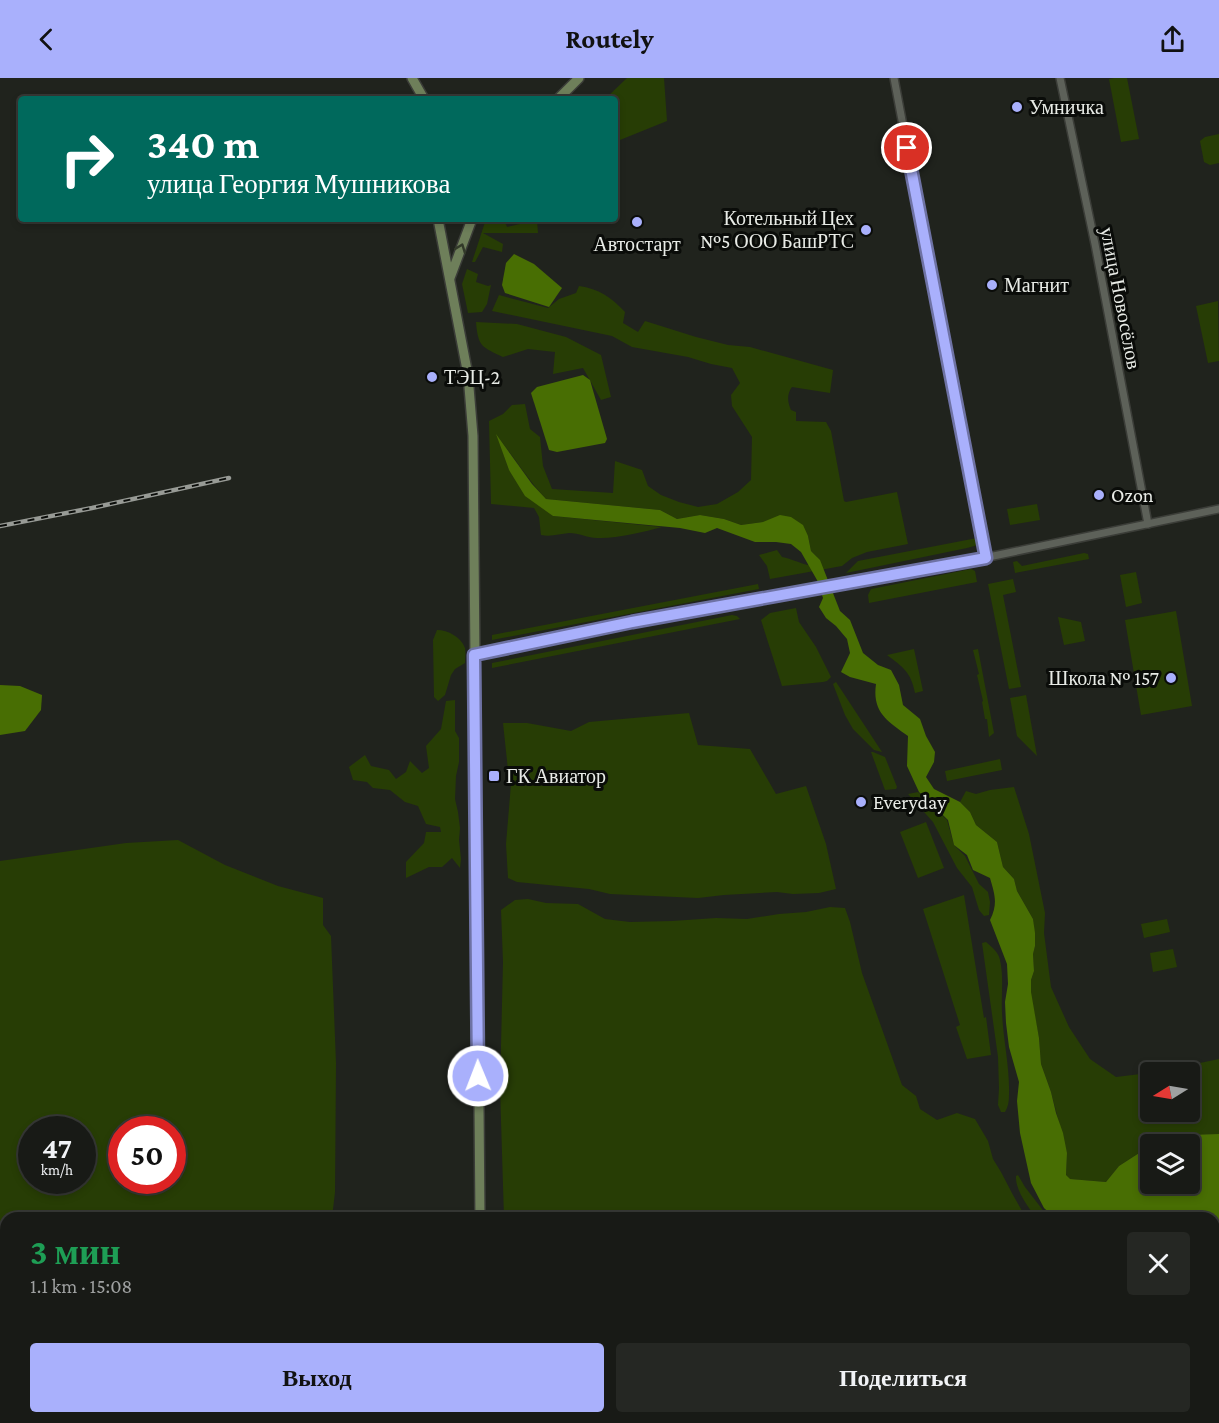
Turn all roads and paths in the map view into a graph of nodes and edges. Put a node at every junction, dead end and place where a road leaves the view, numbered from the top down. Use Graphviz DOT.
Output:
graph roads {
  1 [pos="412,78"];
  2 [pos="579,78"];
  3 [pos="894,78"];
  4 [pos="1060,78"];
  5 [pos="415,96"];
  6 [pos="422,96"];
  7 [pos="561,96"];
  8 [pos="439,222"];
  9 [pos="471,222"];
  10 [pos="450,278"];
  11 [pos="1219,509"];
  12 [pos="1148,524"];
  13 [pos="986,558"];
  14 [pos="474,655"];
  15 [pos="480,1212"];
  1 -- 5 [label="main road"];
  1 -- 6 [label="main road"];
  2 -- 7 [label="main road"];
  3 -- 13 [label="street"];
  4 -- 12 [label="street, улица Новосёлов"];
  8 -- 10 [label="main road"];
  10 -- 9 [label="main road, one-way"];
  10 -- 14 [label="main road"];
  11 -- 12 [label="street"];
  12 -- 13 [label="street"];
  13 -- 14 [label="street"];
  14 -- 15 [label="main road"];
}
